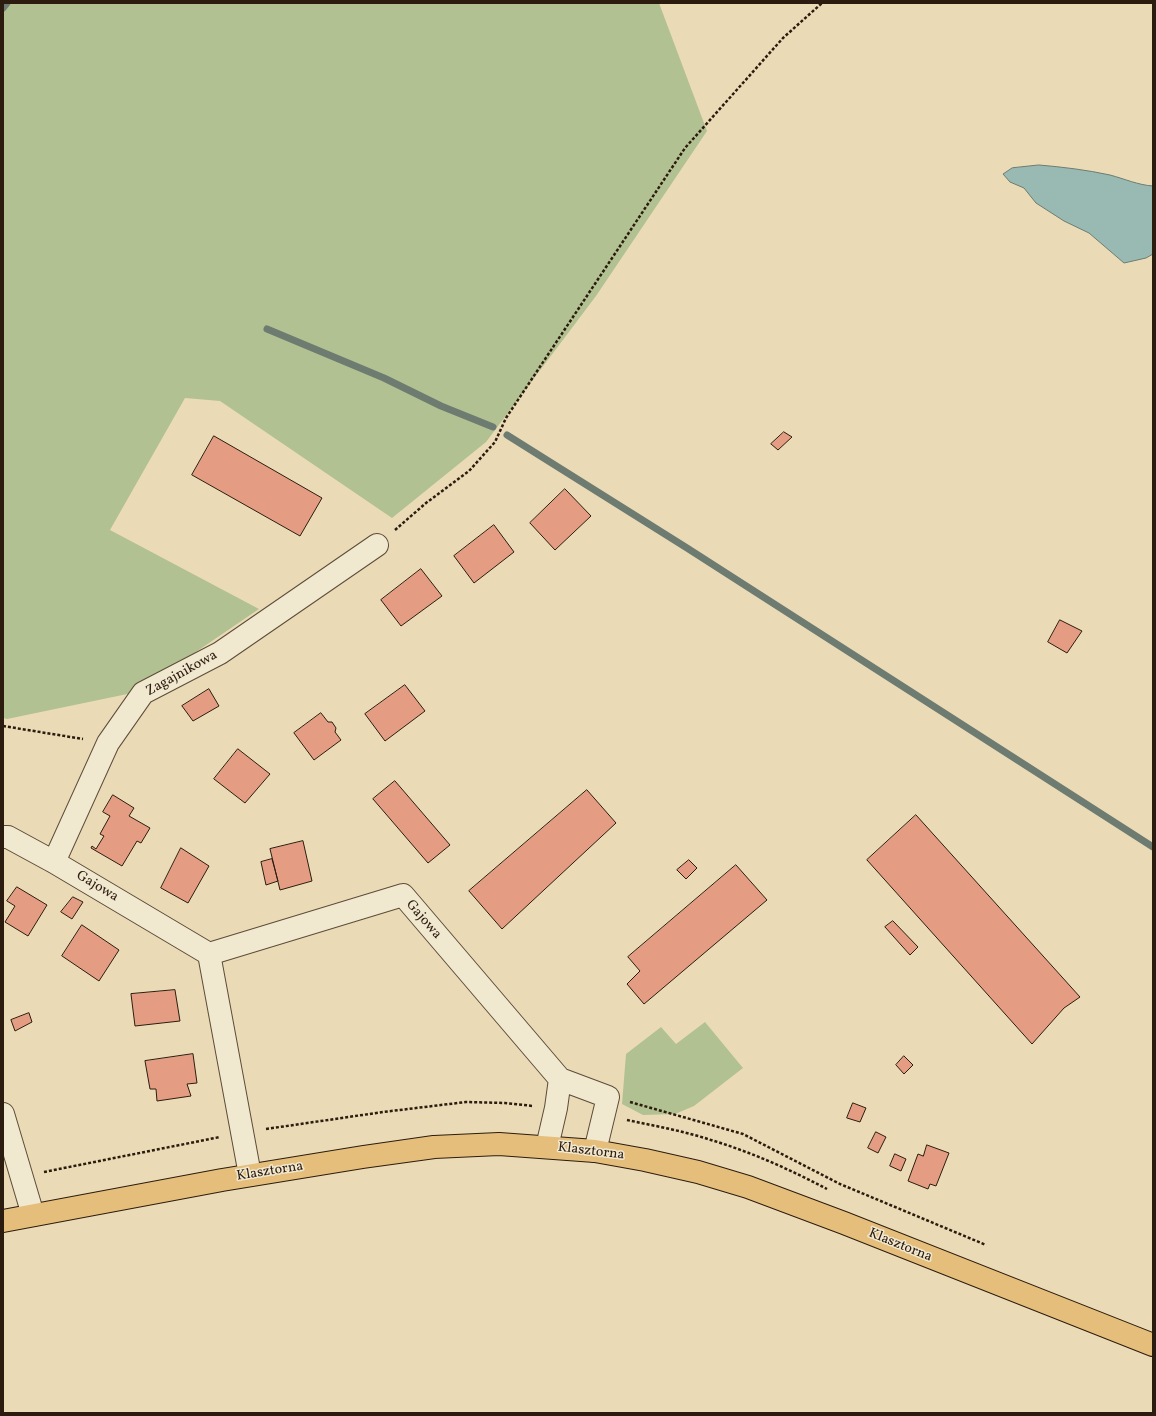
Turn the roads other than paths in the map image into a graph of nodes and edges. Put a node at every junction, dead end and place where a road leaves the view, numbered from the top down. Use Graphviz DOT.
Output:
graph roads {
  1 [pos="377,545"];
  2 [pos="3,837"];
  3 [pos="54,862"];
  4 [pos="209,954"];
  5 [pos="560,1079"];
  6 [pos="3,1114"];
  7 [pos="547,1147"];
  8 [pos="595,1150"];
  9 [pos="250,1175"];
  10 [pos="33,1215"];
  11 [pos="3,1221"];
  12 [pos="1153,1345"];
  1 -- 3 [label="street, Zagajnikowa"];
  2 -- 3 [label="street, Gajowa"];
  3 -- 4 [label="street, Gajowa"];
  4 -- 5 [label="street, Gajowa"];
  4 -- 9 [label="street"];
  5 -- 7 [label="street"];
  5 -- 8 [label="street, Gajowa"];
  6 -- 10 [label="street"];
  7 -- 8 [label="main road, Klasztorna"];
  7 -- 9 [label="main road, Klasztorna"];
  8 -- 12 [label="main road, Klasztorna"];
  9 -- 10 [label="main road, Klasztorna"];
  10 -- 11 [label="main road, Klasztorna"];
}
